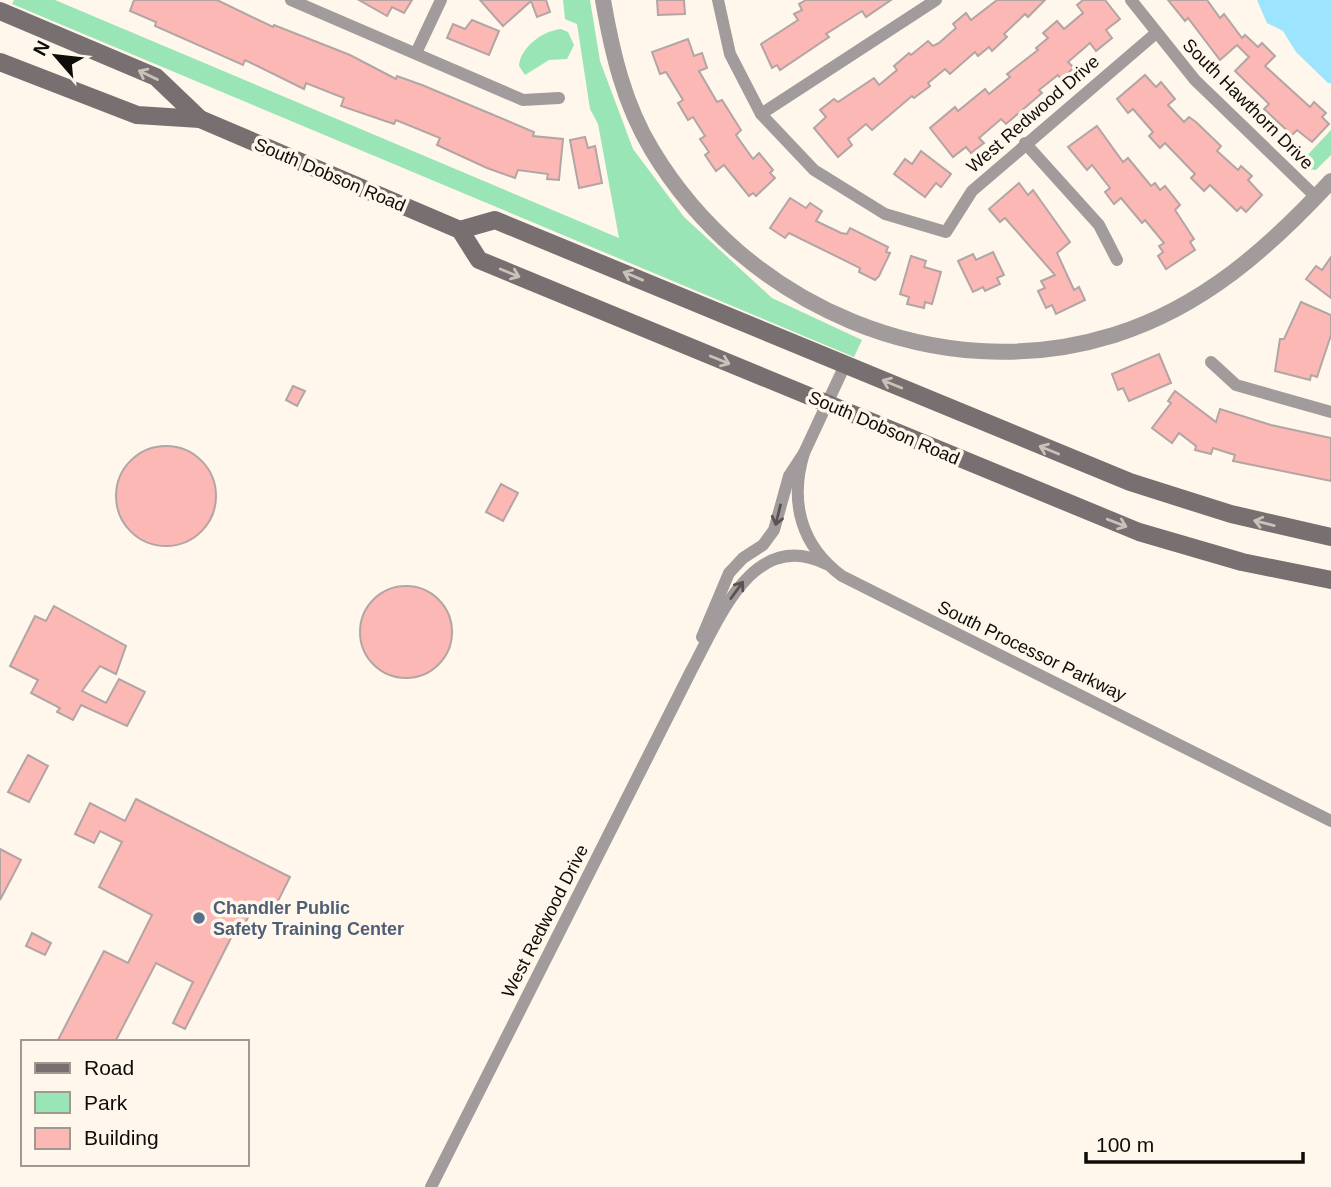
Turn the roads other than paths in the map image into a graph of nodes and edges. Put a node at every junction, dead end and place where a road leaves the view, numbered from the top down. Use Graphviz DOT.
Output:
graph roads {
  1 [pos="291,0"];
  2 [pos="441,0"];
  3 [pos="603,0"];
  4 [pos="718,0"];
  5 [pos="936,0"];
  6 [pos="1131,0"];
  7 [pos="0,11"];
  8 [pos="1155,34"];
  9 [pos="416,53"];
  10 [pos="0,62"];
  11 [pos="559,98"];
  12 [pos="761,114"];
  13 [pos="200,119"];
  14 [pos="1025,142"];
  15 [pos="1331,181"];
  16 [pos="1316,197"];
  17 [pos="460,230"];
  18 [pos="1117,260"];
  19 [pos="1211,362"];
  20 [pos="845,365"];
  21 [pos="827,404"];
  22 [pos="1331,412"];
  23 [pos="804,453"];
  24 [pos="1331,537"];
  25 [pos="826,564"];
  26 [pos="1331,580"];
  27 [pos="691,671"];
  28 [pos="1331,821"];
  29 [pos="431,1187"];
  1 -- 9 [label="street"];
  2 -- 9 [label="street"];
  3 -- 16 [label="street"];
  4 -- 12 [label="street"];
  5 -- 12 [label="street"];
  6 -- 8 [label="street, South Hawthorn Drive"];
  13 -- 7 [label="main road, South Dobson Road, one-way"];
  8 -- 14 [label="street, West Redwood Drive"];
  8 -- 16 [label="street, South Hawthorn Drive"];
  9 -- 11 [label="street"];
  10 -- 13 [label="main road, South Dobson Road"];
  12 -- 14 [label="street, West Redwood Drive"];
  13 -- 17 [label="main road, South Dobson Road"];
  14 -- 18 [label="street"];
  15 -- 16 [label="street"];
  20 -- 17 [label="main road, one-way"];
  17 -- 21 [label="main road, South Dobson Road, one-way"];
  19 -- 22 [label="street"];
  20 -- 21 [label="street, West Redwood Drive"];
  24 -- 20 [label="main road, one-way"];
  21 -- 23 [label="street, West Redwood Drive"];
  21 -- 26 [label="main road, South Dobson Road, one-way"];
  23 -- 25 [label="street, South Processor Parkway"];
  23 -- 27 [label="street, West Redwood Drive, one-way"];
  27 -- 25 [label="street, West Redwood Drive, one-way"];
  25 -- 28 [label="street, South Processor Parkway"];
  27 -- 29 [label="street, West Redwood Drive"];
}
